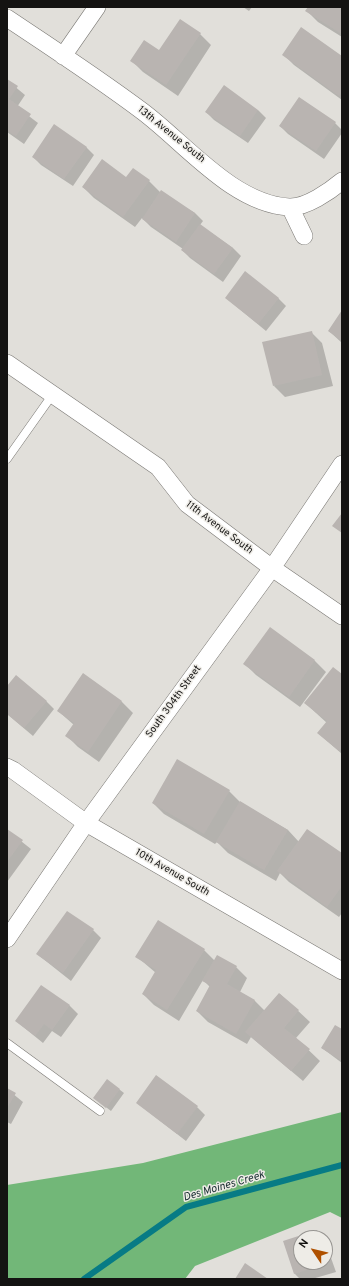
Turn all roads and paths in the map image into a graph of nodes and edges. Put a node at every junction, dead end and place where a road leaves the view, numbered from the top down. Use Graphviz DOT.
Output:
graph roads {
  1 [pos="97,7"];
  2 [pos="7,18"];
  3 [pos="63,56"];
  4 [pos="342,181"];
  5 [pos="290,208"];
  6 [pos="304,236"];
  7 [pos="7,363"];
  8 [pos="53,394"];
  9 [pos="7,459"];
  10 [pos="342,464"];
  11 [pos="272,568"];
  12 [pos="342,616"];
  13 [pos="7,767"];
  14 [pos="86,823"];
  15 [pos="7,939"];
  16 [pos="342,971"];
  17 [pos="7,1043"];
  18 [pos="100,1111"];
  1 -- 3 [label="street"];
  2 -- 3 [label="street, 13th Avenue South"];
  3 -- 5 [label="street, 13th Avenue South"];
  4 -- 5 [label="street"];
  5 -- 6 [label="street"];
  7 -- 8 [label="street, 11th Avenue South"];
  8 -- 9 [label="lane"];
  8 -- 11 [label="street, 11th Avenue South"];
  10 -- 11 [label="street, South 304th Street"];
  11 -- 12 [label="street, 11th Avenue South"];
  11 -- 14 [label="street, South 304th Street"];
  13 -- 14 [label="street, 10th Avenue South"];
  14 -- 15 [label="street, South 304th Street"];
  14 -- 16 [label="street, 10th Avenue South"];
  17 -- 18 [label="lane"];
}
